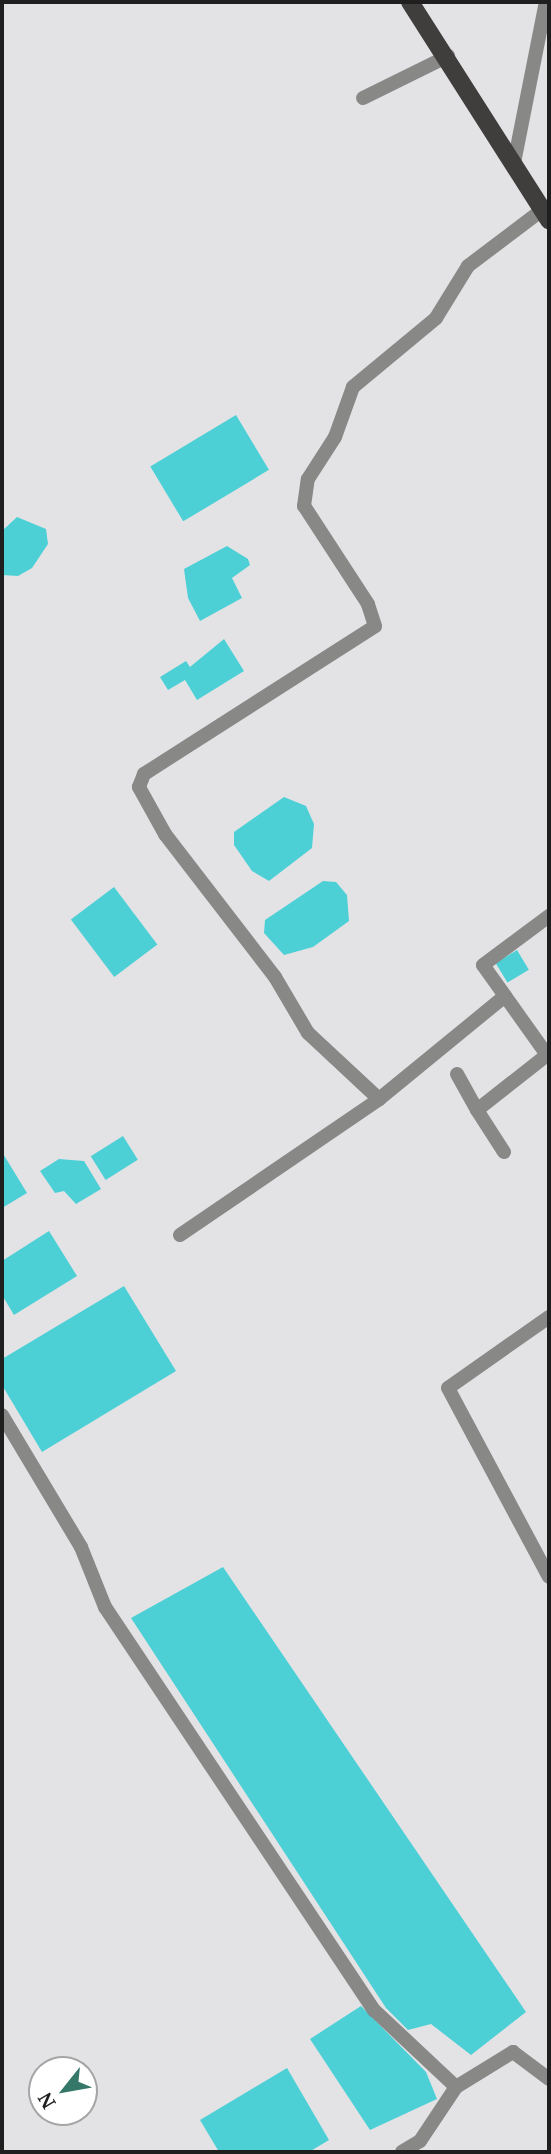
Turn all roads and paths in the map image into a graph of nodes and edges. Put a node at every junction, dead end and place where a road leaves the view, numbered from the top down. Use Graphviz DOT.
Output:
graph roads {
  1 [pos="410,2"];
  2 [pos="546,2"];
  3 [pos="448,56"];
  4 [pos="363,98"];
  5 [pos="514,163"];
  6 [pos="546,215"];
  7 [pos="549,916"];
  8 [pos="505,996"];
  9 [pos="457,1074"];
  10 [pos="379,1099"];
  11 [pos="477,1110"];
  12 [pos="504,1153"];
  13 [pos="180,1235"];
  14 [pos="549,1317"];
  15 [pos="2,1415"];
  16 [pos="549,1577"];
  17 [pos="549,2079"];
  18 [pos="456,2087"];
  19 [pos="402,2152"];
  1 -- 3 [label="main road"];
  2 -- 5 [label="street"];
  3 -- 4 [label="street"];
  3 -- 5 [label="main road"];
  5 -- 6 [label="main road"];
  6 -- 10 [label="street"];
  7 -- 8 [label="street"];
  8 -- 10 [label="street"];
  8 -- 11 [label="street"];
  9 -- 11 [label="street"];
  10 -- 13 [label="street"];
  11 -- 12 [label="street"];
  14 -- 16 [label="street"];
  15 -- 18 [label="street"];
  17 -- 18 [label="street"];
  18 -- 19 [label="street"];
}
